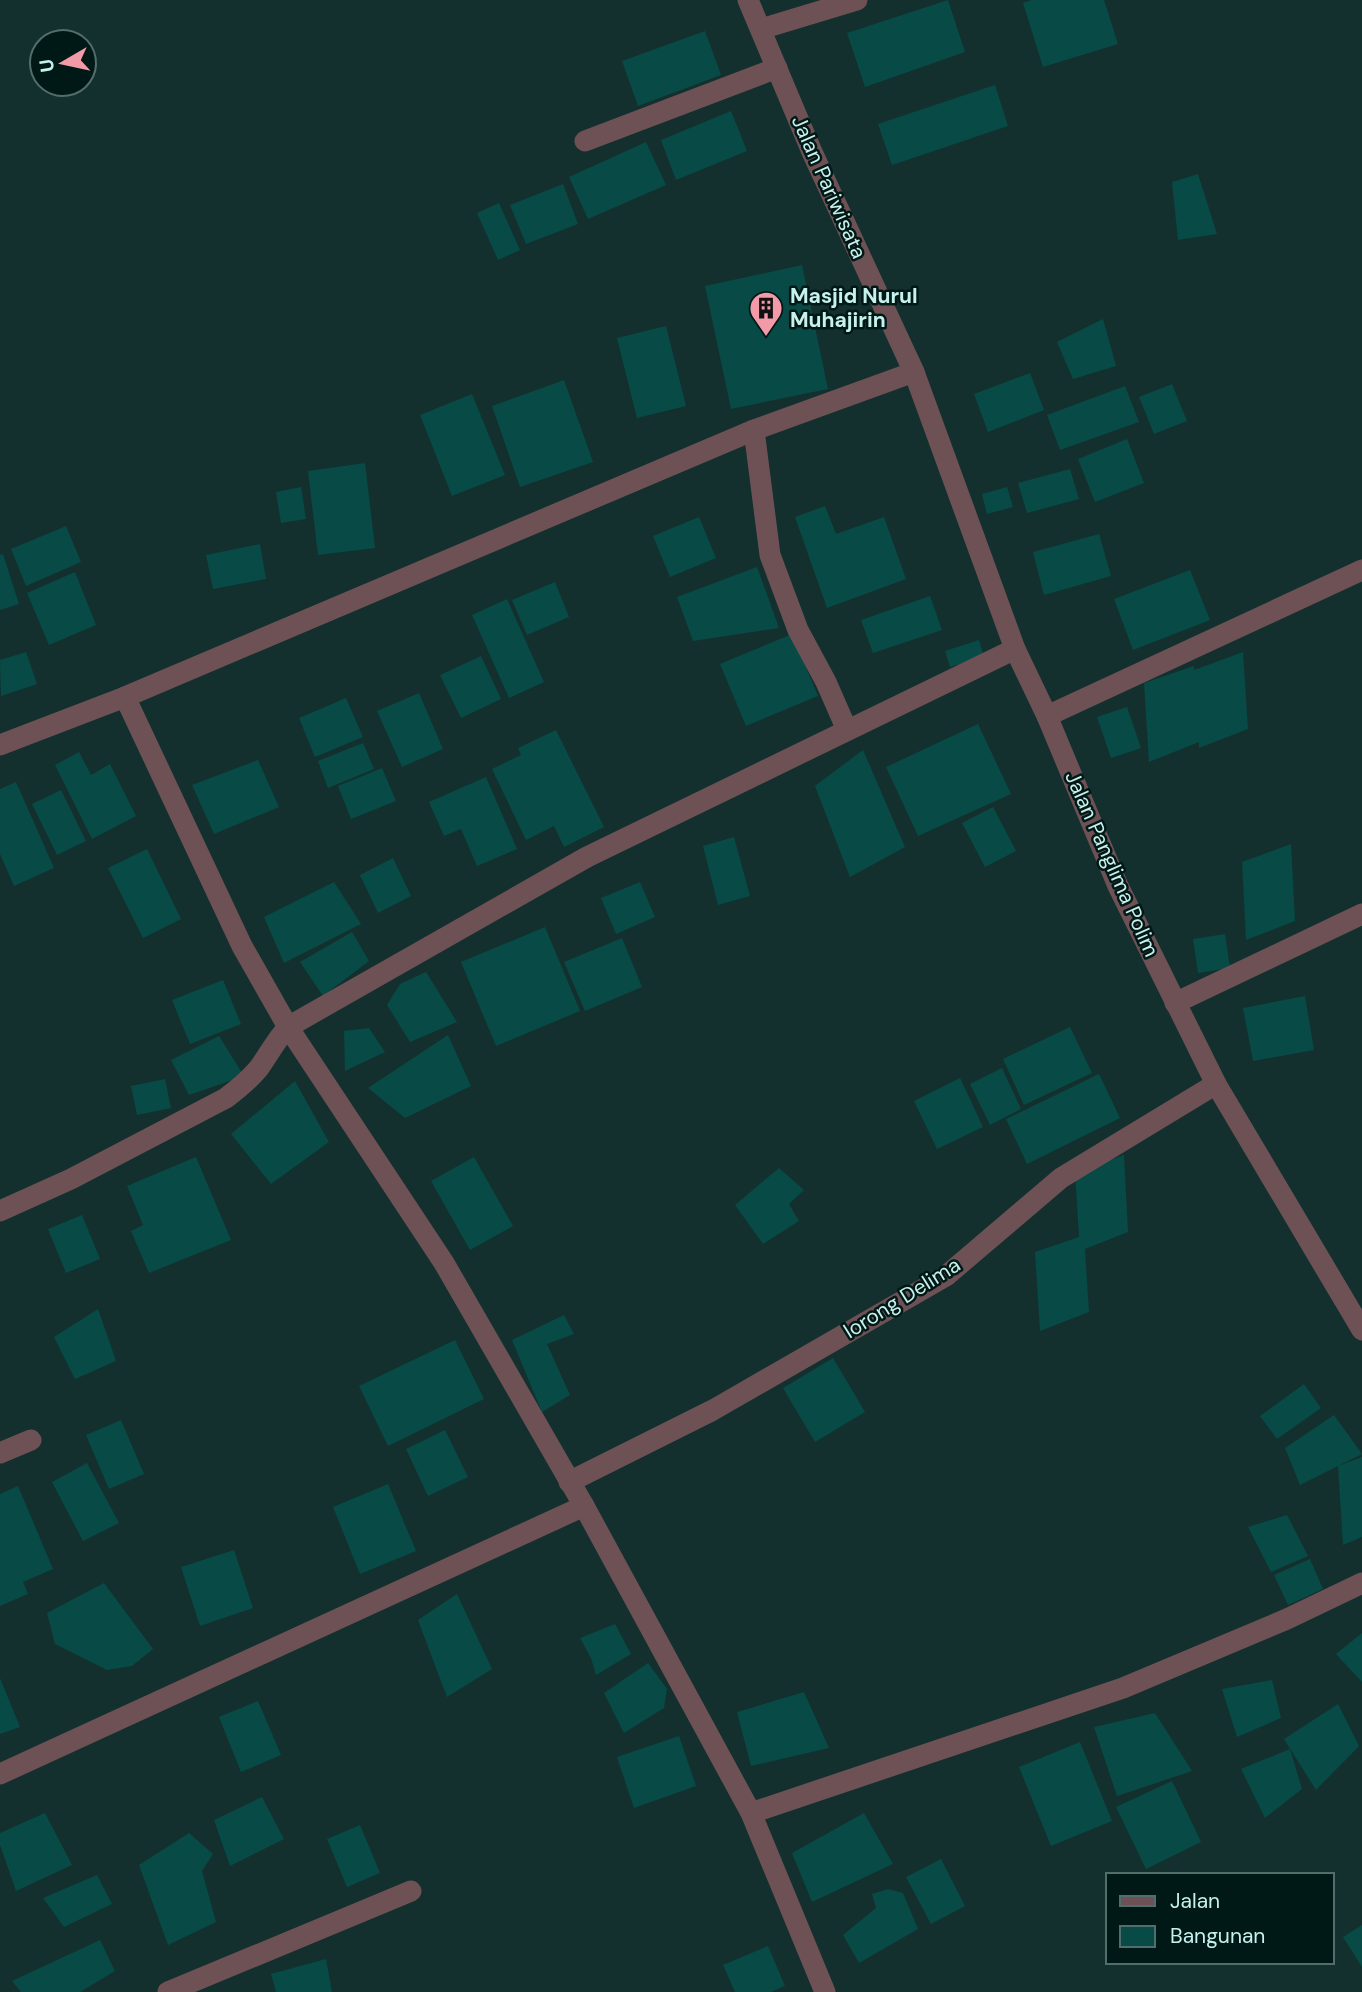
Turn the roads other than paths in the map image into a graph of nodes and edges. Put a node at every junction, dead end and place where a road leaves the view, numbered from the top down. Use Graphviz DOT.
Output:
graph roads {
  1 [pos="748,0"];
  2 [pos="857,0"];
  3 [pos="761,29"];
  4 [pos="777,68"];
  5 [pos="585,141"];
  6 [pos="914,372"];
  7 [pos="754,430"];
  8 [pos="1362,570"];
  9 [pos="1015,649"];
  10 [pos="125,697"];
  11 [pos="1046,716"];
  12 [pos="847,730"];
  13 [pos="0,745"];
  14 [pos="1362,915"];
  15 [pos="1175,1003"];
  16 [pos="288,1027"];
  17 [pos="1216,1084"];
  18 [pos="0,1211"];
  19 [pos="1362,1330"];
  20 [pos="31,1440"];
  21 [pos="0,1453"];
  22 [pos="569,1482"];
  23 [pos="584,1506"];
  24 [pos="1362,1583"];
  25 [pos="0,1774"];
  26 [pos="751,1813"];
  27 [pos="411,1891"];
  28 [pos="168,1992"];
  29 [pos="825,1992"];
  1 -- 3 [label="street, Jalan Pariwisata"];
  2 -- 3 [label="street"];
  3 -- 4 [label="street, Jalan Pariwisata"];
  4 -- 5 [label="street"];
  4 -- 6 [label="street, Jalan Pariwisata"];
  6 -- 7 [label="street"];
  6 -- 9 [label="street, Jalan Panglima Polim"];
  7 -- 10 [label="street"];
  7 -- 12 [label="street"];
  8 -- 11 [label="street"];
  9 -- 11 [label="street, Jalan Panglima Polim"];
  9 -- 12 [label="street"];
  10 -- 13 [label="street"];
  10 -- 16 [label="street"];
  11 -- 15 [label="street, Jalan Panglima Polim"];
  12 -- 16 [label="street"];
  14 -- 15 [label="street"];
  15 -- 17 [label="street, Jalan Panglima Polim"];
  16 -- 18 [label="street"];
  16 -- 22 [label="street"];
  17 -- 19 [label="street, Jalan Panglima Polim"];
  17 -- 22 [label="street, lorong Delima"];
  20 -- 21 [label="street"];
  22 -- 23 [label="street"];
  23 -- 25 [label="street"];
  23 -- 26 [label="street"];
  24 -- 26 [label="street"];
  26 -- 29 [label="street"];
  27 -- 28 [label="street"];
}
